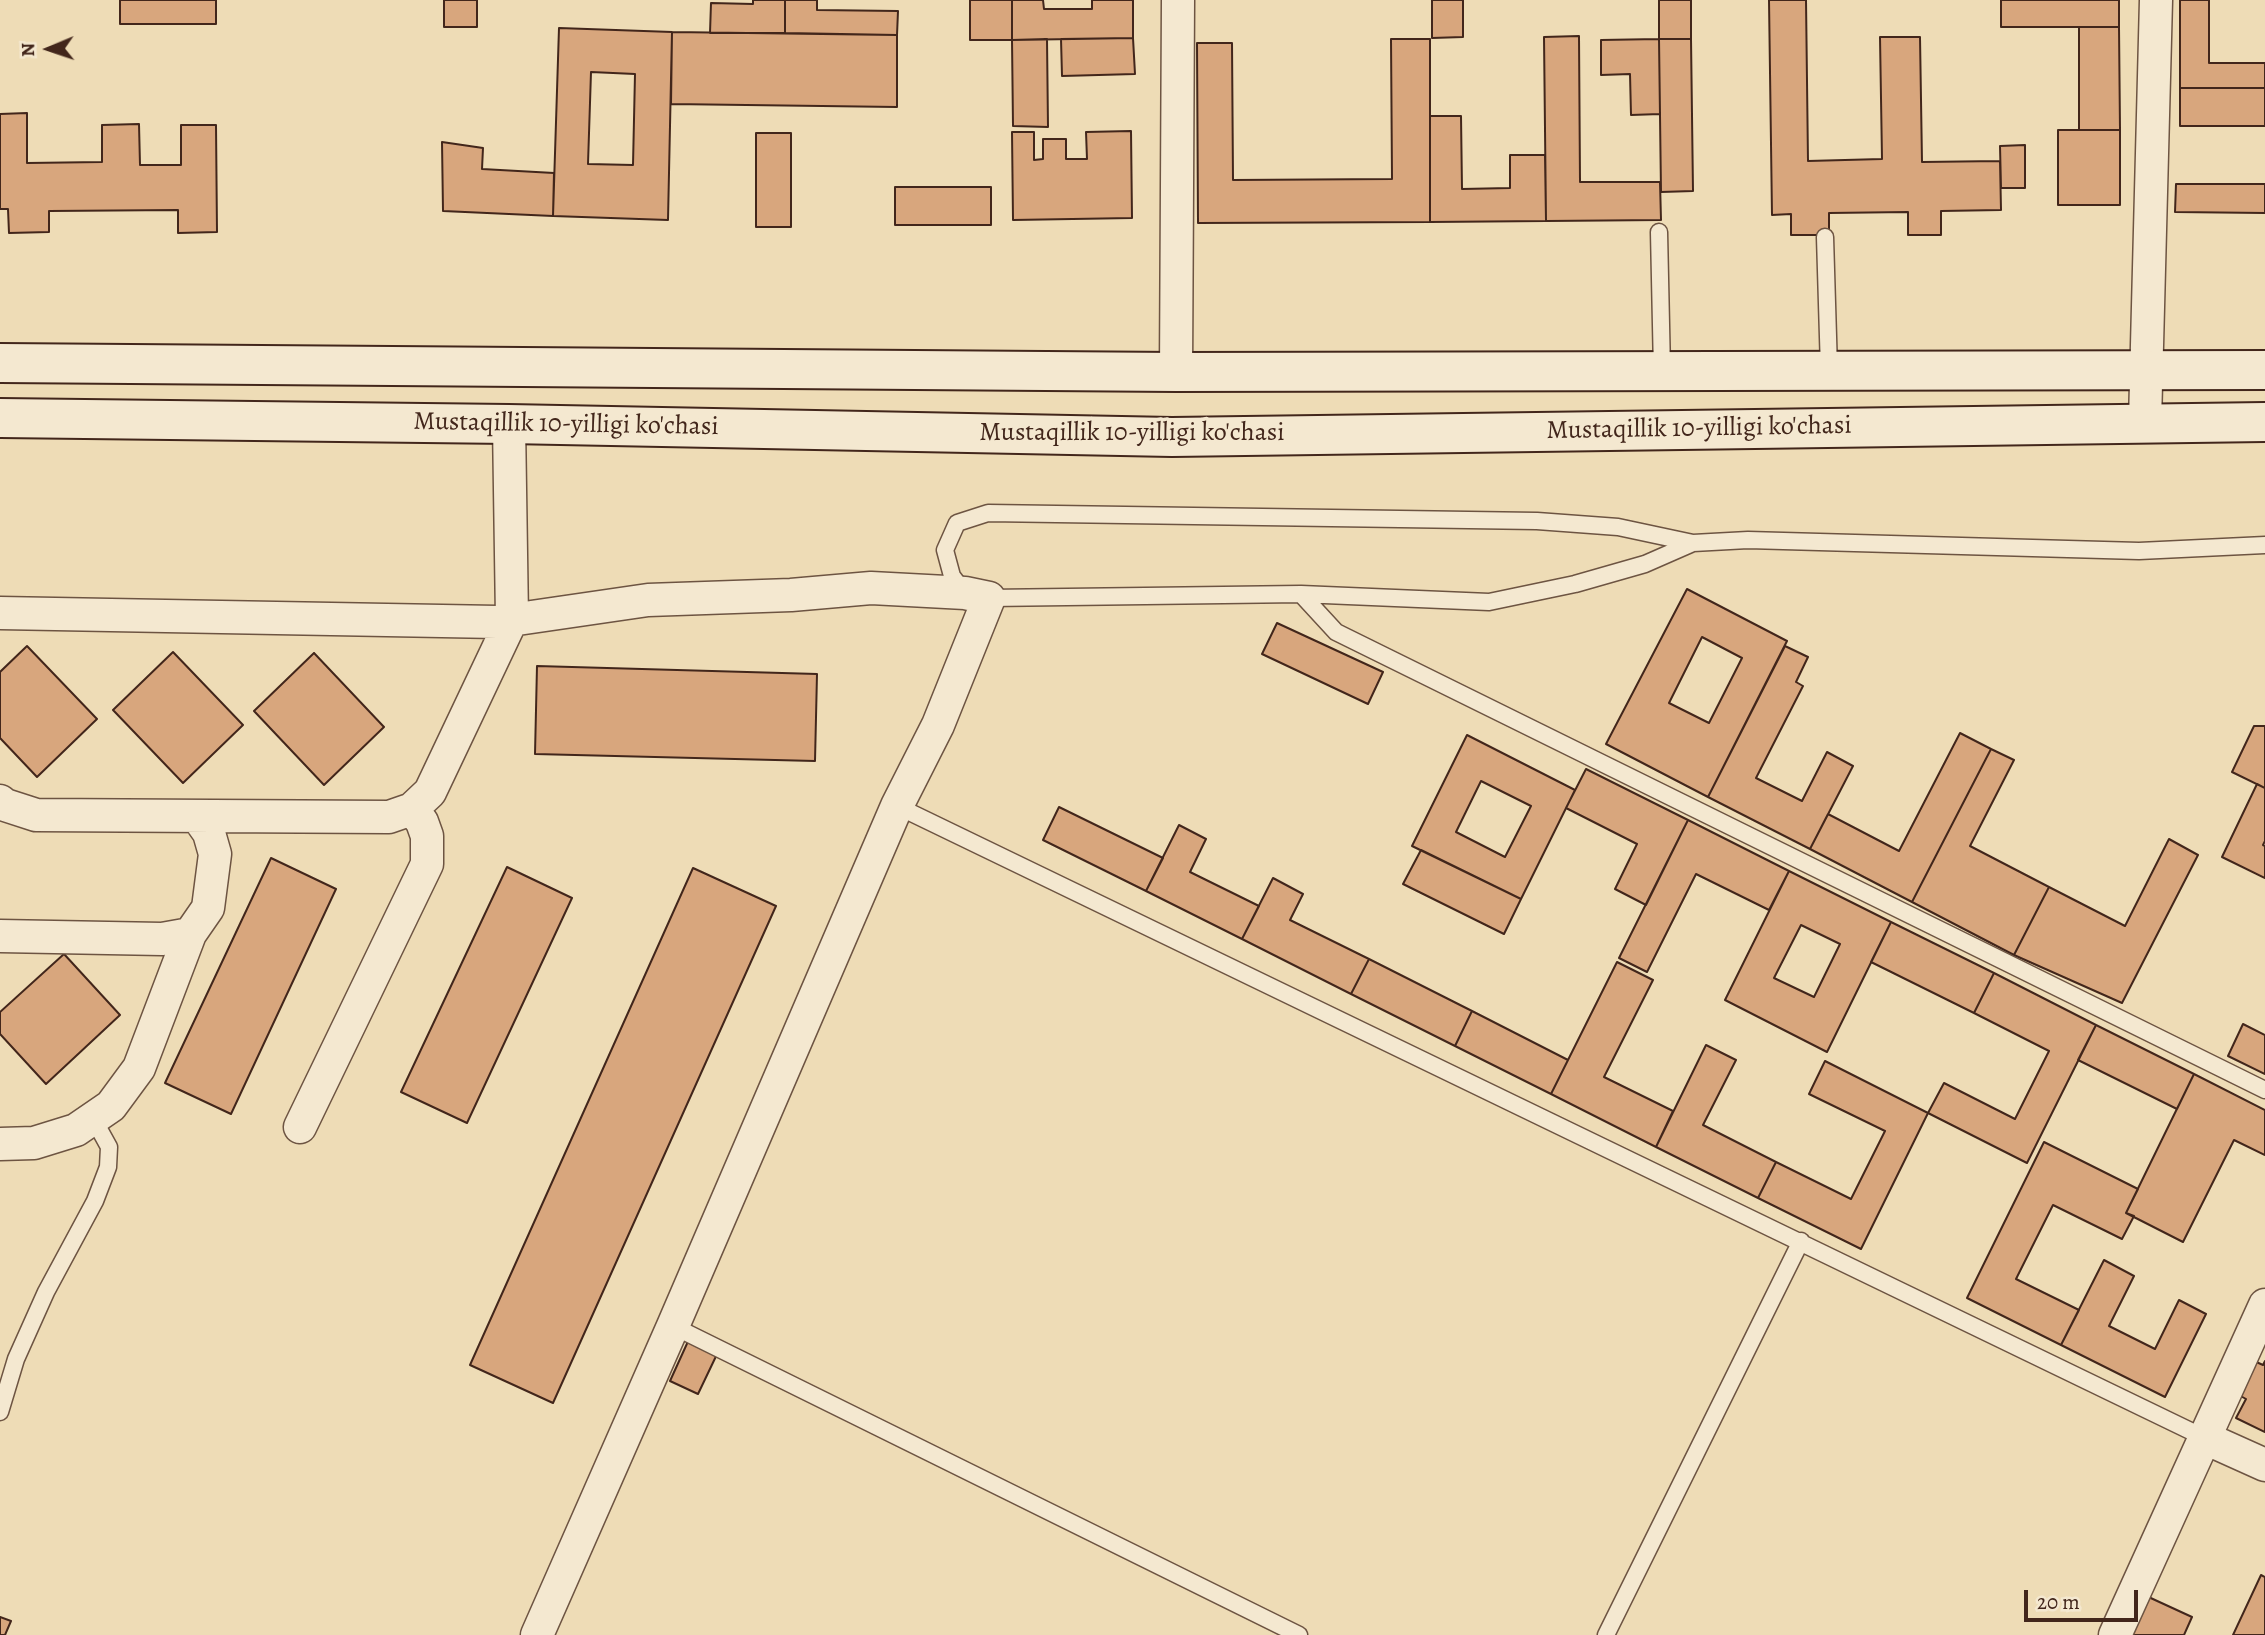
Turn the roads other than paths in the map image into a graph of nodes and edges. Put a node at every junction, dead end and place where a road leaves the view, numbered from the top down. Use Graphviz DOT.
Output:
graph roads {
  1 [pos="1178,0"];
  2 [pos="2156,0"];
  3 [pos="1659,232"];
  4 [pos="1825,237"];
  5 [pos="0,363"];
  6 [pos="1829,370"];
  7 [pos="2146,370"];
  8 [pos="2265,370"];
  9 [pos="1662,371"];
  10 [pos="1176,372"];
  11 [pos="0,418"];
  12 [pos="2145,422"];
  13 [pos="2265,422"];
  14 [pos="509,424"];
  15 [pos="1693,543"];
  16 [pos="2265,545"];
  17 [pos="1301,594"];
  18 [pos="977,595"];
  19 [pos="0,613"];
  20 [pos="512,619"];
  21 [pos="0,801"];
  22 [pos="897,806"];
  23 [pos="412,809"];
  24 [pos="197,816"];
  25 [pos="190,934"];
  26 [pos="0,936"];
  27 [pos="2265,1090"];
  28 [pos="93,1118"];
  29 [pos="300,1127"];
  30 [pos="0,1144"];
  31 [pos="1801,1241"];
  32 [pos="2265,1305"];
  33 [pos="673,1326"];
  34 [pos="0,1412"];
  35 [pos="2205,1438"];
  36 [pos="2265,1465"];
  37 [pos="537,1635"];
  38 [pos="1300,1635"];
  39 [pos="1606,1635"];
  40 [pos="2115,1635"];
  1 -- 10 [label="street"];
  2 -- 7 [label="street"];
  3 -- 9 [label="lane"];
  4 -- 6 [label="lane"];
  5 -- 10 [label="main road"];
  6 -- 7 [label="main road"];
  6 -- 9 [label="main road"];
  7 -- 8 [label="main road"];
  7 -- 12 [label="street"];
  9 -- 10 [label="main road"];
  11 -- 14 [label="main road, Mustaqillik 10-yilligi ko'chasi"];
  12 -- 13 [label="main road, Mustaqillik 10-yilligi ko'chasi"];
  12 -- 14 [label="main road, Mustaqillik 10-yilligi ko'chasi"];
  14 -- 20 [label="street"];
  15 -- 16 [label="lane"];
  15 -- 17 [label="lane"];
  15 -- 18 [label="lane"];
  17 -- 18 [label="lane"];
  17 -- 27 [label="lane"];
  18 -- 20 [label="street"];
  18 -- 22 [label="street"];
  19 -- 20 [label="street"];
  20 -- 23 [label="street"];
  21 -- 24 [label="street"];
  22 -- 31 [label="lane"];
  22 -- 33 [label="street"];
  23 -- 24 [label="street"];
  23 -- 29 [label="street"];
  24 -- 25 [label="street"];
  25 -- 26 [label="street"];
  25 -- 28 [label="street"];
  28 -- 30 [label="street"];
  28 -- 34 [label="lane"];
  31 -- 35 [label="lane"];
  31 -- 39 [label="lane"];
  32 -- 35 [label="street"];
  33 -- 37 [label="street"];
  33 -- 38 [label="lane"];
  35 -- 36 [label="street"];
  35 -- 40 [label="street"];
}
